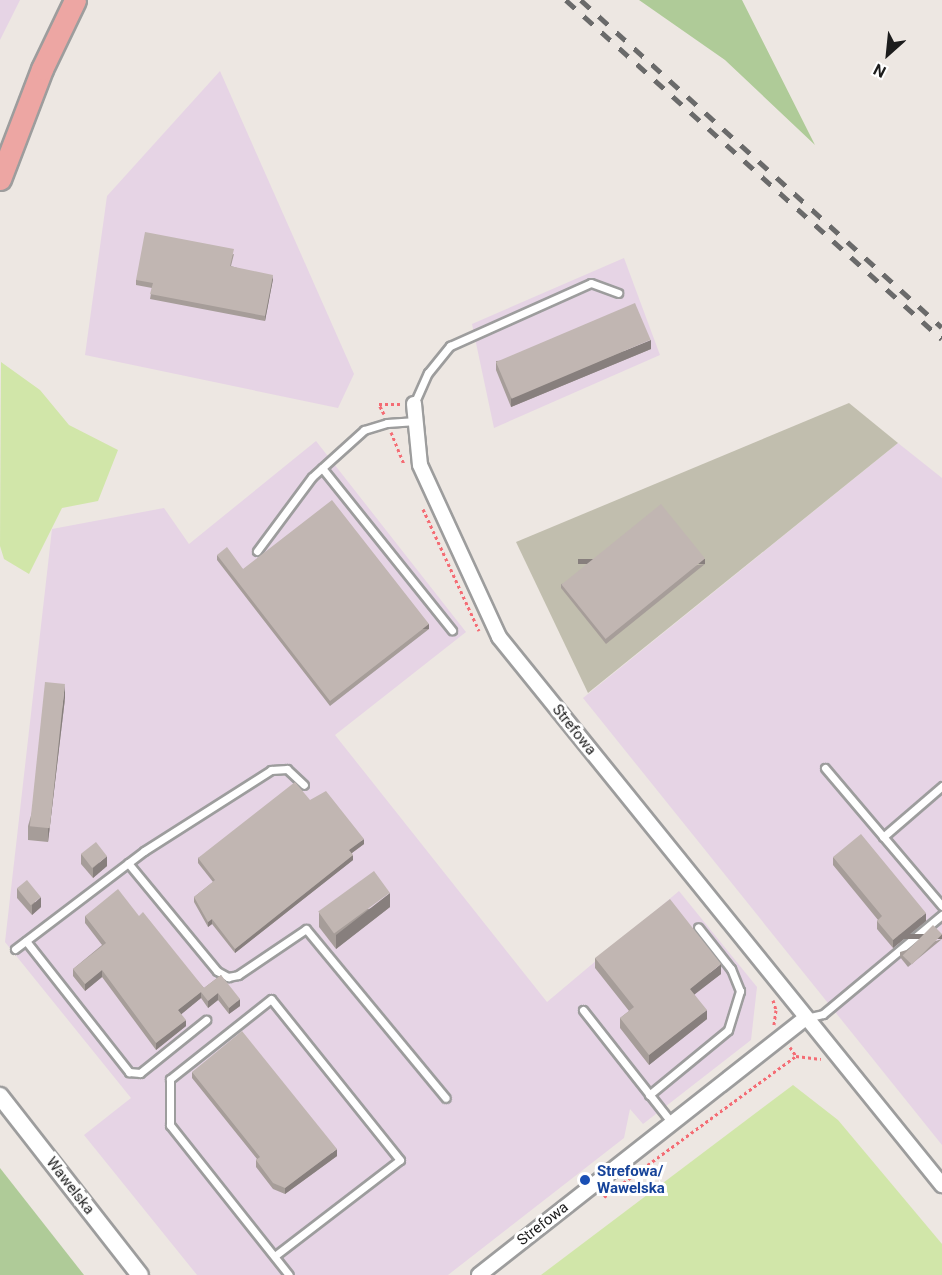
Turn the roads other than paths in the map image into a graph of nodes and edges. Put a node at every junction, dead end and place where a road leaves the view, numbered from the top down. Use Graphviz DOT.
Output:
graph roads {
  1 [pos="75,0"];
  2 [pos="0,179"];
  3 [pos="618,293"];
  4 [pos="414,404"];
  5 [pos="416,421"];
  6 [pos="322,468"];
  7 [pos="257,551"];
  8 [pos="452,630"];
  9 [pos="825,768"];
  10 [pos="304,785"];
  11 [pos="942,786"];
  12 [pos="883,837"];
  13 [pos="128,863"];
  14 [pos="942,906"];
  15 [pos="942,915"];
  16 [pos="698,927"];
  17 [pos="26,941"];
  18 [pos="15,949"];
  19 [pos="583,1010"];
  20 [pos="806,1018"];
  21 [pos="206,1020"];
  22 [pos="650,1095"];
  23 [pos="0,1096"];
  24 [pos="447,1098"];
  25 [pos="672,1123"];
  26 [pos="942,1185"];
  27 [pos="276,1255"];
  28 [pos="140,1275"];
  29 [pos="289,1275"];
  30 [pos="478,1275"];
  1 -- 2 [label="highway"];
  3 -- 4 [label="lane"];
  4 -- 5 [label="street, Strefowa"];
  5 -- 6 [label="lane"];
  5 -- 20 [label="street, Strefowa"];
  6 -- 7 [label="lane"];
  6 -- 8 [label="lane"];
  9 -- 12 [label="lane"];
  10 -- 13 [label="lane"];
  11 -- 12 [label="lane"];
  12 -- 14 [label="lane"];
  13 -- 17 [label="lane"];
  13 -- 24 [label="lane"];
  15 -- 20 [label="lane"];
  16 -- 22 [label="lane"];
  17 -- 18 [label="lane"];
  17 -- 21 [label="lane"];
  19 -- 22 [label="lane"];
  20 -- 25 [label="street, Strefowa"];
  20 -- 26 [label="street, Strefowa"];
  22 -- 25 [label="lane"];
  23 -- 28 [label="street, Wawelska"];
  25 -- 30 [label="street, Strefowa"];
  27 -- 27 [label="lane"];
  27 -- 29 [label="lane"];
}
